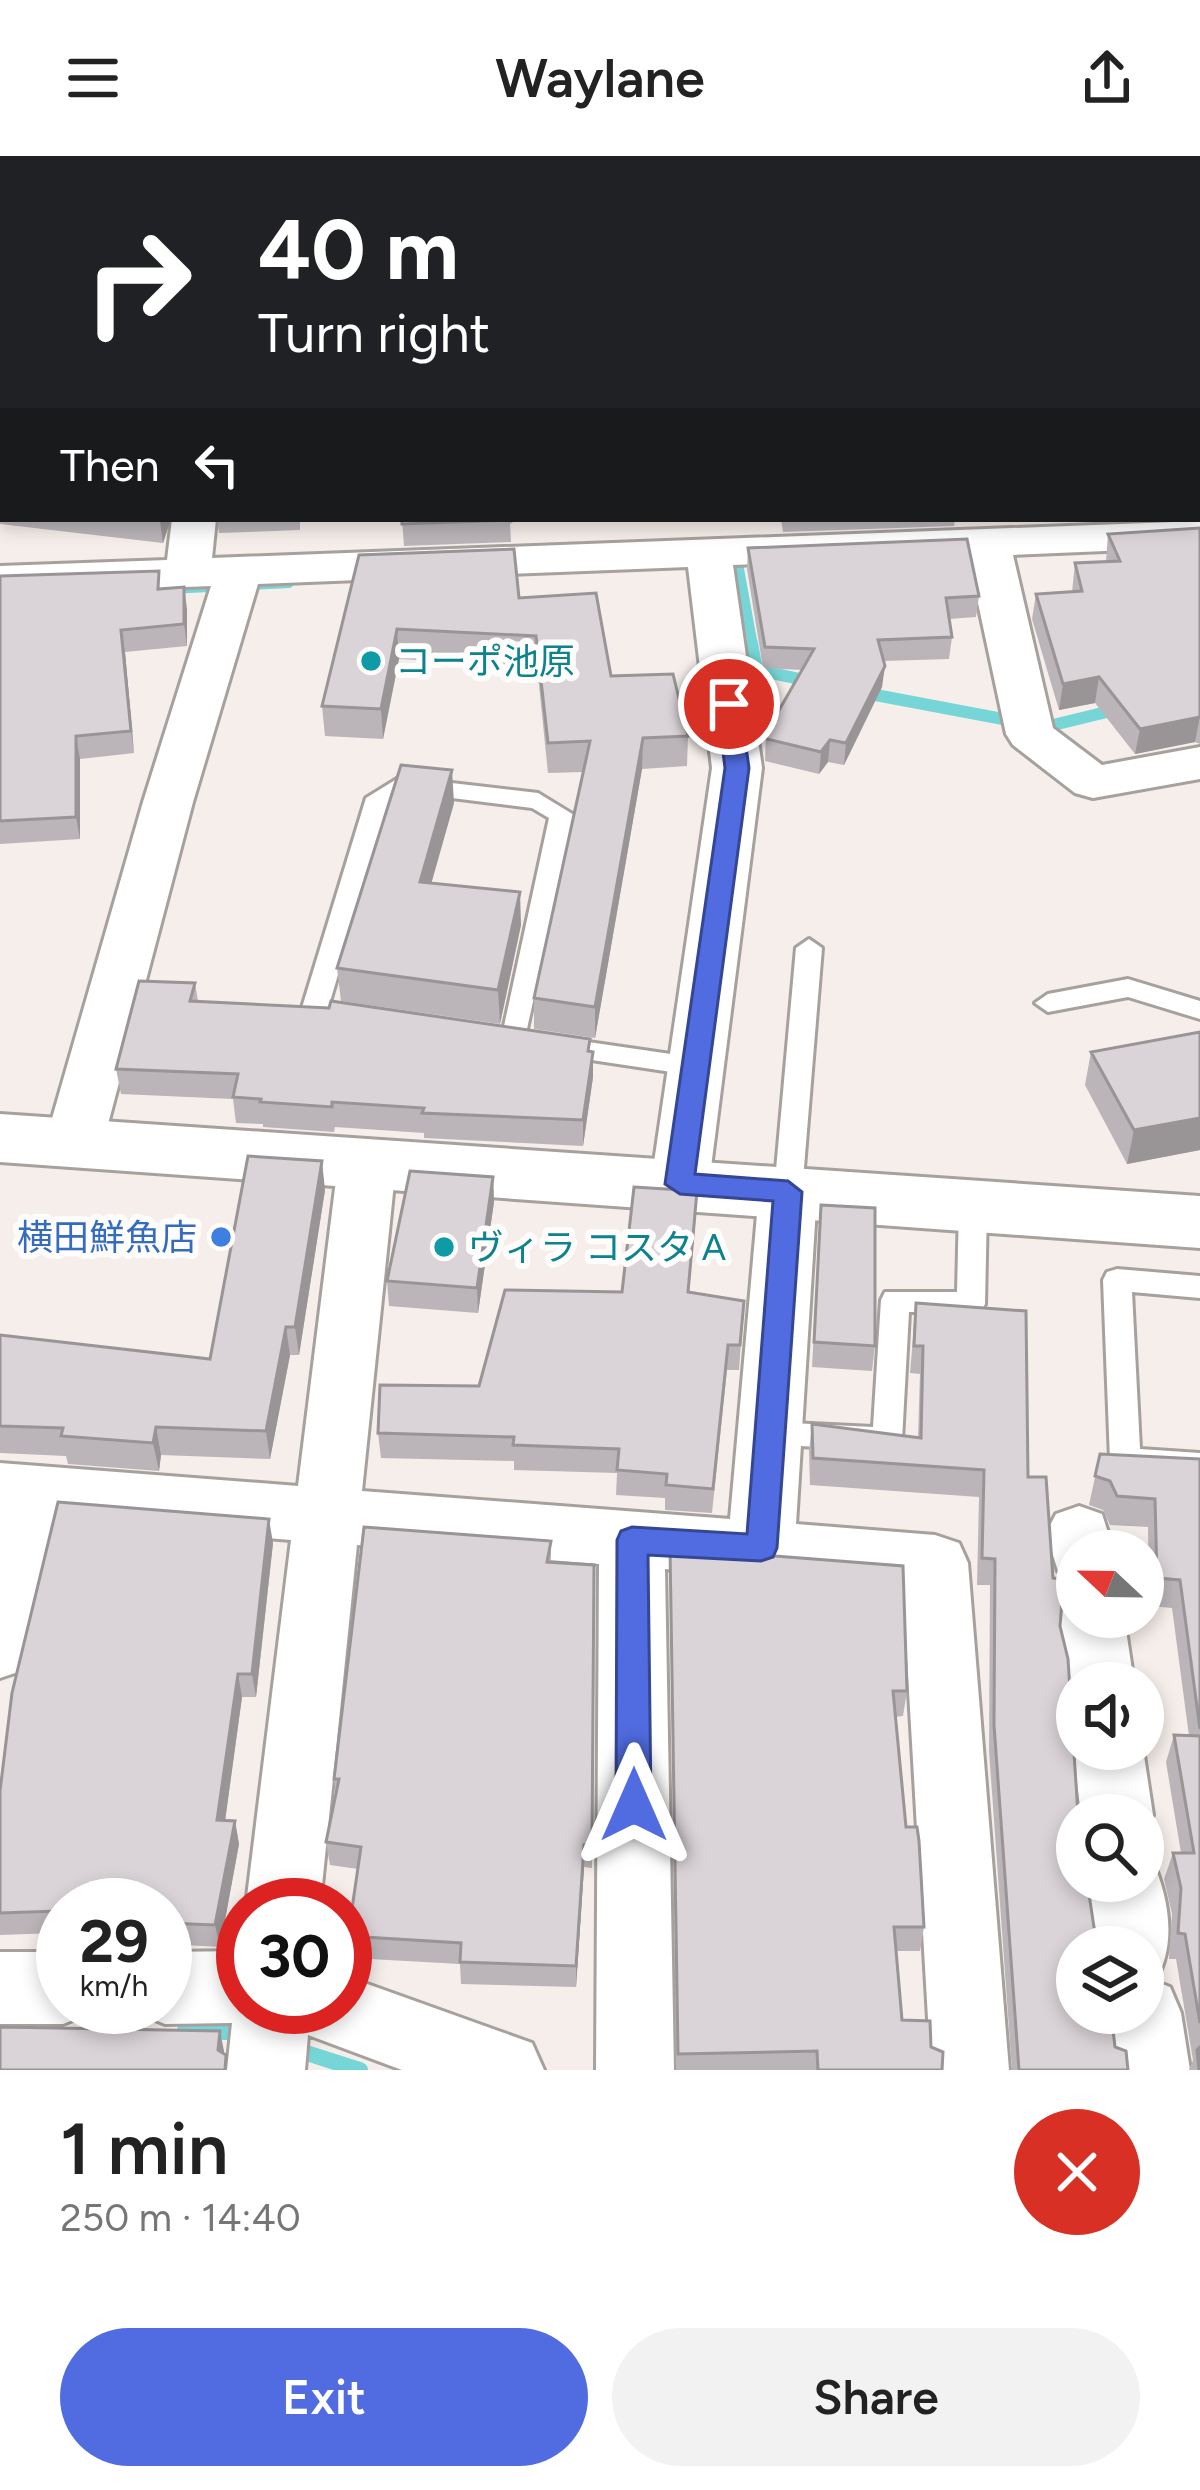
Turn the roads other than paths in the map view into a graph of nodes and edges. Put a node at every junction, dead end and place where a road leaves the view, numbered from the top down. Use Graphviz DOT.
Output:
graph roads {
  1 [pos="195,522"];
  2 [pos="1200,534"];
  3 [pos="988,543"];
  4 [pos="709,555"];
  5 [pos="214,571"];
  6 [pos="0,580"];
  7 [pos="1200,763"];
  8 [pos="809,949"];
  9 [pos="1048,1003"];
  10 [pos="1200,1010"];
  11 [pos="359,1018"];
  12 [pos="698,1066"];
  13 [pos="0,1138"];
  14 [pos="74,1143"];
  15 [pos="367,1164"];
  16 [pos="680,1184"];
  17 [pos="788,1192"];
  18 [pos="973,1207"];
  19 [pos="1200,1222"];
  20 [pos="1200,1287"];
  21 [pos="770,1434"];
  22 [pos="1200,1465"];
  23 [pos="18,1491"];
  24 [pos="327,1516"];
  25 [pos="632,1540"];
  26 [pos="761,1548"];
  27 [pos="0,1649"];
  28 [pos="286,1878"];
  29 [pos="0,1988"];
  30 [pos="36,1988"];
  31 [pos="372,2023"];
  32 [pos="269,2034"];
  33 [pos="1146,2034"];
  34 [pos="266,2070"];
  35 [pos="505,2070"];
  36 [pos="635,2070"];
  37 [pos="970,2070"];
  38 [pos="1151,2070"];
  1 -- 5 [label="street"];
  2 -- 3 [label="street"];
  3 -- 4 [label="street"];
  3 -- 7 [label="street"];
  4 -- 5 [label="street"];
  4 -- 12 [label="street"];
  5 -- 6 [label="street"];
  5 -- 14 [label="street"];
  8 -- 17 [label="lane"];
  9 -- 10 [label="lane"];
  11 -- 12 [label="lane"];
  12 -- 16 [label="street"];
  13 -- 14 [label="street"];
  14 -- 15 [label="street"];
  15 -- 16 [label="street"];
  15 -- 24 [label="street"];
  16 -- 17 [label="street"];
  17 -- 18 [label="street"];
  17 -- 21 [label="street"];
  18 -- 19 [label="street"];
  18 -- 21 [label="lane"];
  20 -- 22 [label="lane"];
  21 -- 26 [label="street"];
  23 -- 24 [label="street"];
  23 -- 27 [label="street"];
  24 -- 25 [label="street"];
  24 -- 28 [label="street"];
  25 -- 26 [label="street"];
  25 -- 36 [label="street"];
  26 -- 37 [label="street"];
  29 -- 30 [label="street"];
  31 -- 35 [label="street"];
  32 -- 34 [label="street"];
  33 -- 38 [label="street"];
}
